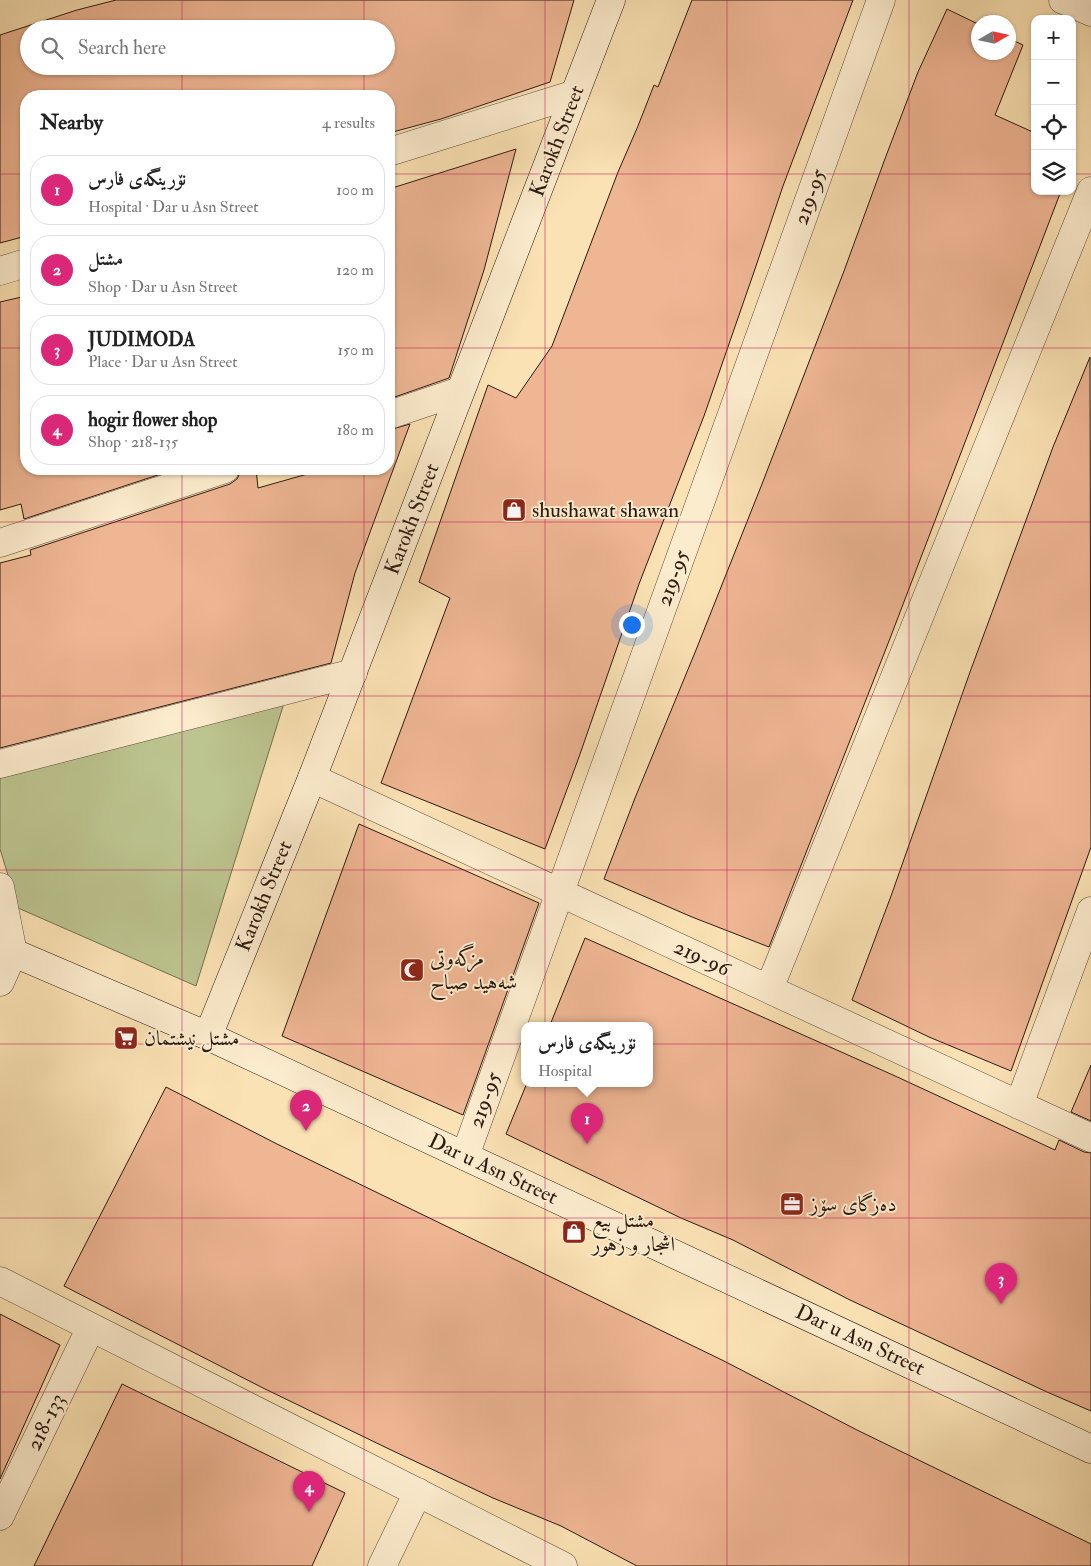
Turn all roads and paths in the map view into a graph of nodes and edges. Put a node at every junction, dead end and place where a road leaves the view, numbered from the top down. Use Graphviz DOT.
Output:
graph roads {
  1 [pos="611,0"];
  2 [pos="881,0"];
  3 [pos="1064,0"];
  4 [pos="1091,12"];
  5 [pos="574,94"];
  6 [pos="395,150"];
  7 [pos="1091,191"];
  8 [pos="20,265"];
  9 [pos="0,271"];
  10 [pos="460,391"];
  11 [pos="395,413"];
  12 [pos="207,475"];
  13 [pos="0,543"];
  14 [pos="353,673"];
  15 [pos="0,764"];
  16 [pos="312,778"];
  17 [pos="0,887"];
  18 [pos="560,892"];
  19 [pos="1091,911"];
  20 [pos="6,950"];
  21 [pos="0,982"];
  22 [pos="769,989"];
  23 [pos="208,1036"];
  24 [pos="1019,1105"];
  25 [pos="1091,1138"];
  26 [pos="465,1156"];
  27 [pos="0,1281"];
  28 [pos="91,1328"];
  29 [pos="1091,1449"];
  30 [pos="418,1492"];
  31 [pos="0,1516"];
  32 [pos="382,1566"];
  33 [pos="563,1566"];
  1 -- 5 [label="street, Karokh Street"];
  2 -- 18 [label="street, 219-95"];
  3 -- 4 [label="street"];
  5 -- 6 [label="street"];
  5 -- 10 [label="street, Karokh Street"];
  7 -- 22 [label="street"];
  8 -- 9 [label="street"];
  10 -- 11 [label="street"];
  10 -- 14 [label="street, Karokh Street"];
  12 -- 13 [label="street"];
  14 -- 15 [label="street"];
  14 -- 16 [label="street, Karokh Street"];
  16 -- 18 [label="street, 219-96"];
  16 -- 23 [label="street, Karokh Street"];
  17 -- 20 [label="street"];
  18 -- 22 [label="street, 219-96"];
  18 -- 26 [label="street, 219-95"];
  19 -- 24 [label="street"];
  20 -- 21 [label="street"];
  20 -- 23 [label="street, Dar u Asn Street"];
  22 -- 24 [label="street, 219-96"];
  23 -- 26 [label="street, Dar u Asn Street"];
  24 -- 25 [label="street, 219-96"];
  26 -- 29 [label="street, Dar u Asn Street"];
  27 -- 28 [label="street"];
  28 -- 30 [label="street"];
  28 -- 31 [label="street, 218-133"];
  30 -- 32 [label="street"];
  30 -- 33 [label="street"];
}
